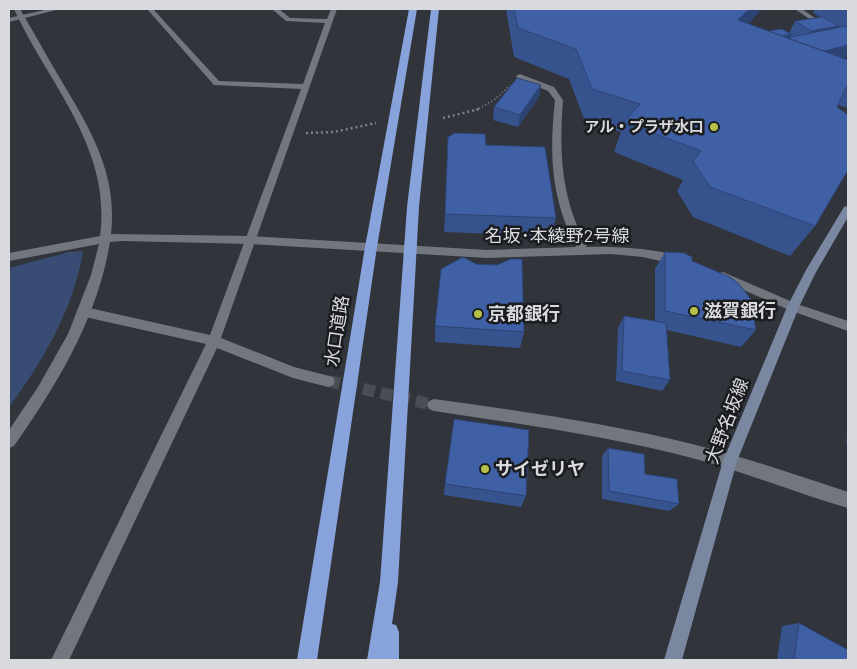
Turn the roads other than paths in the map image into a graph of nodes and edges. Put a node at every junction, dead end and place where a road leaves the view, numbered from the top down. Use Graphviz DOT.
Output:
graph roads {
  1 [pos="57,9"];
  2 [pos="150,9"];
  3 [pos="276,9"];
  4 [pos="334,9"];
  5 [pos="413,9"];
  6 [pos="435,9"];
  7 [pos="798,9"];
  8 [pos="19,13"];
  9 [pos="9,20"];
  10 [pos="330,21"];
  11 [pos="848,44"];
  12 [pos="520,76"];
  13 [pos="308,86"];
  14 [pos="848,209"];
  15 [pos="104,238"];
  16 [pos="251,240"];
  17 [pos="371,247"];
  18 [pos="410,250"];
  19 [pos="583,250"];
  20 [pos="9,257"];
  21 [pos="687,264"];
  22 [pos="714,273"];
  23 [pos="793,307"];
  24 [pos="85,312"];
  25 [pos="848,326"];
  26 [pos="214,341"];
  27 [pos="328,381"];
  28 [pos="434,406"];
  29 [pos="9,441"];
  30 [pos="730,461"];
  31 [pos="848,500"];
  32 [pos="389,582"];
  33 [pos="60,660"];
  34 [pos="307,660"];
  35 [pos="377,660"];
  36 [pos="389,660"];
  37 [pos="674,660"];
  1 -- 8 [label="street"];
  2 -- 13 [label="street"];
  3 -- 10 [label="street"];
  4 -- 10 [label="street"];
  5 -- 17 [label="highway, 水口道路"];
  6 -- 18 [label="highway"];
  7 -- 11 [label="street"];
  8 -- 9 [label="street"];
  8 -- 15 [label="street"];
  10 -- 13 [label="street"];
  12 -- 19 [label="street"];
  13 -- 16 [label="street"];
  14 -- 23 [label="main road, 大野名坂線"];
  15 -- 16 [label="street, 名坂･本綾野2号線"];
  15 -- 20 [label="street, 名坂･本綾野2号線"];
  15 -- 24 [label="street"];
  16 -- 17 [label="street, 名坂･本綾野2号線"];
  16 -- 26 [label="street"];
  17 -- 18 [label="street, 名坂･本綾野2号線"];
  17 -- 34 [label="highway, 水口道路"];
  18 -- 19 [label="street, 名坂･本綾野2号線"];
  18 -- 32 [label="highway"];
  19 -- 21 [label="street, 名坂･本綾野2号線"];
  22 -- 23 [label="street"];
  23 -- 25 [label="street"];
  23 -- 30 [label="main road, 大野名坂線"];
  24 -- 26 [label="street"];
  24 -- 29 [label="street"];
  26 -- 27 [label="street"];
  26 -- 33 [label="street"];
  28 -- 30 [label="street"];
  30 -- 31 [label="street"];
  30 -- 37 [label="main road, 大野名坂線"];
  32 -- 35 [label="highway"];
  32 -- 36 [label="highway"];
}
